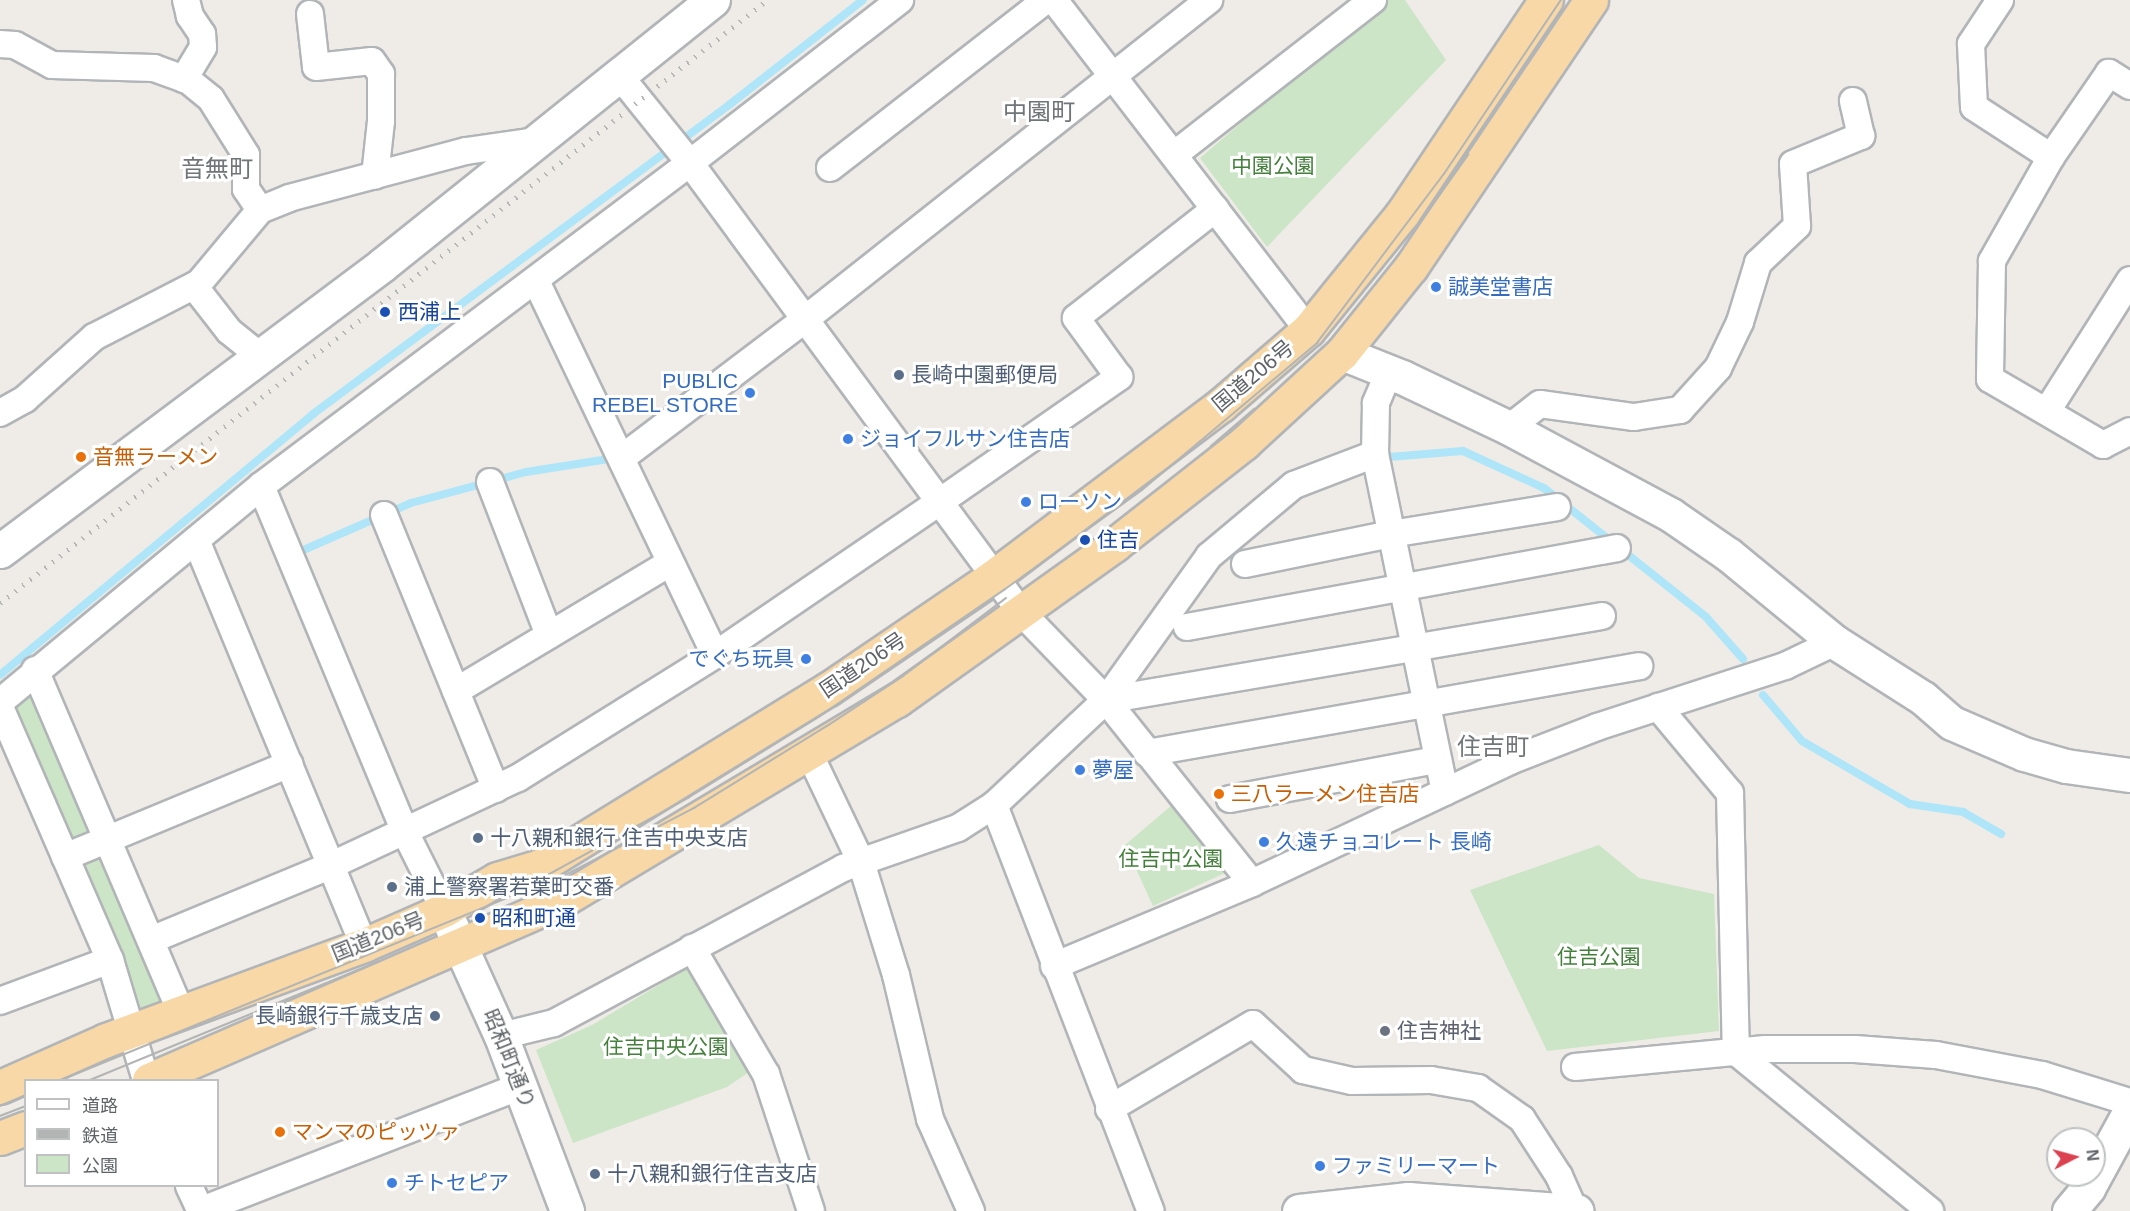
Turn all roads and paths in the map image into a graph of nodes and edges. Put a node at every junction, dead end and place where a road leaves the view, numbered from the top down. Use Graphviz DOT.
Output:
graph roads {
  1 [pos="186,0"];
  2 [pos="713,0"];
  3 [pos="900,0"];
  4 [pos="1046,0"];
  5 [pos="1054,0"];
  6 [pos="1209,0"];
  7 [pos="1373,0"];
  8 [pos="1546,0"];
  9 [pos="1591,0"];
  10 [pos="2000,0"];
  11 [pos="310,14"];
  12 [pos="0,44"];
  13 [pos="619,75"];
  14 [pos="1111,77"];
  15 [pos="184,80"];
  16 [pos="2130,86"];
  17 [pos="1853,100"];
  18 [pos="537,141"];
  19 [pos="1175,154"];
  20 [pos="2051,157"];
  21 [pos="690,163"];
  22 [pos="830,168"];
  23 [pos="375,176"];
  24 [pos="1215,208"];
  25 [pos="260,210"];
  26 [pos="2130,280"];
  27 [pos="536,281"];
  28 [pos="194,286"];
  29 [pos="803,321"];
  30 [pos="1308,330"];
  31 [pos="1342,353"];
  32 [pos="260,356"];
  33 [pos="1389,372"];
  34 [pos="2047,411"];
  35 [pos="0,413"];
  36 [pos="1509,428"];
  37 [pos="2130,431"];
  38 [pos="1375,454"];
  39 [pos="623,457"];
  40 [pos="490,482"];
  41 [pos="261,486"];
  42 [pos="938,503"];
  43 [pos="1557,507"];
  44 [pos="384,515"];
  45 [pos="1392,534"];
  46 [pos="196,540"];
  47 [pos="1617,548"];
  48 [pos="0,551"];
  49 [pos="670,563"];
  50 [pos="1245,564"];
  51 [pos="994,576"];
  52 [pos="1402,590"];
  53 [pos="1020,611"];
  54 [pos="1602,616"];
  55 [pos="1186,627"];
  56 [pos="549,635"];
  57 [pos="1835,642"];
  58 [pos="1414,648"];
  59 [pos="715,655"];
  60 [pos="1638,666"];
  61 [pos="35,670"];
  62 [pos="456,691"];
  63 [pos="1106,700"];
  64 [pos="0,702"];
  65 [pos="1425,704"];
  66 [pos="0,707"];
  67 [pos="1658,707"];
  68 [pos="1147,753"];
  69 [pos="810,755"];
  70 [pos="1437,760"];
  71 [pos="290,764"];
  72 [pos="2130,775"];
  73 [pos="496,789"];
  74 [pos="1445,792"];
  75 [pos="1230,799"];
  76 [pos="993,805"];
  77 [pos="405,832"];
  78 [pos="109,841"];
  79 [pos="65,857"];
  80 [pos="861,862"];
  81 [pos="332,865"];
  82 [pos="1252,883"];
  83 [pos="444,910"];
  84 [pos="151,940"];
  85 [pos="364,945"];
  86 [pos="462,946"];
  87 [pos="692,948"];
  88 [pos="110,960"];
  89 [pos="1054,966"];
  90 [pos="0,1001"];
  91 [pos="181,1012"];
  92 [pos="129,1032"];
  93 [pos="501,1036"];
  94 [pos="1736,1052"];
  95 [pos="1575,1067"];
  96 [pos="147,1079"];
  97 [pos="149,1079"];
  98 [pos="521,1086"];
  99 [pos="0,1087"];
  100 [pos="2130,1102"];
  101 [pos="1109,1109"];
  102 [pos="2130,1111"];
  103 [pos="24,1129"];
  104 [pos="0,1138"];
  105 [pos="190,1187"];
  106 [pos="199,1211"];
  107 [pos="567,1211"];
  108 [pos="811,1211"];
  109 [pos="971,1211"];
  110 [pos="1151,1211"];
  111 [pos="1299,1211"];
  112 [pos="1575,1211"];
  113 [pos="1930,1211"];
  114 [pos="2069,1211"];
  1 -- 15 [label="street"];
  2 -- 13 [label="street"];
  3 -- 21 [label="street"];
  4 -- 22 [label="street"];
  5 -- 14 [label="street"];
  6 -- 14 [label="street"];
  7 -- 19 [label="street"];
  8 -- 30 [label="highway, 国道206号"];
  9 -- 31 [label="highway, 国道206号"];
  10 -- 20 [label="street"];
  11 -- 23 [label="street"];
  12 -- 15 [label="street"];
  13 -- 18 [label="street"];
  13 -- 21 [label="street"];
  14 -- 19 [label="street"];
  14 -- 29 [label="street"];
  15 -- 25 [label="street"];
  16 -- 20 [label="street"];
  17 -- 36 [label="street"];
  18 -- 23 [label="street"];
  18 -- 32 [label="street"];
  19 -- 24 [label="street"];
  20 -- 34 [label="street"];
  21 -- 27 [label="street"];
  21 -- 29 [label="street"];
  23 -- 25 [label="street"];
  24 -- 30 [label="street"];
  24 -- 42 [label="street"];
  25 -- 28 [label="street"];
  26 -- 34 [label="street"];
  27 -- 39 [label="street"];
  27 -- 41 [label="street"];
  28 -- 32 [label="street"];
  28 -- 35 [label="street"];
  29 -- 39 [label="street"];
  29 -- 42 [label="street"];
  30 -- 51 [label="highway, 国道206号"];
  31 -- 33 [label="street"];
  31 -- 53 [label="highway, 国道206号"];
  32 -- 48 [label="street"];
  33 -- 36 [label="street"];
  33 -- 38 [label="street"];
  34 -- 37 [label="street"];
  36 -- 57 [label="street"];
  38 -- 45 [label="street"];
  38 -- 63 [label="street"];
  39 -- 49 [label="street"];
  40 -- 56 [label="street"];
  41 -- 46 [label="street"];
  41 -- 77 [label="street"];
  42 -- 51 [label="street"];
  42 -- 59 [label="street"];
  43 -- 45 [label="street"];
  44 -- 62 [label="street"];
  45 -- 50 [label="street"];
  45 -- 52 [label="street"];
  46 -- 61 [label="street"];
  46 -- 71 [label="street"];
  47 -- 52 [label="street"];
  49 -- 56 [label="street"];
  49 -- 59 [label="street"];
  51 -- 53 [label="street"];
  51 -- 83 [label="highway, 国道206号"];
  52 -- 55 [label="street"];
  52 -- 58 [label="street"];
  53 -- 63 [label="street"];
  53 -- 69 [label="highway, 国道206号"];
  54 -- 58 [label="street"];
  56 -- 62 [label="street"];
  57 -- 67 [label="street"];
  57 -- 72 [label="street"];
  58 -- 63 [label="street"];
  58 -- 65 [label="street"];
  59 -- 73 [label="street"];
  60 -- 65 [label="street"];
  61 -- 64 [label="street"];
  61 -- 78 [label="street"];
  62 -- 73 [label="street"];
  63 -- 68 [label="street"];
  63 -- 76 [label="street"];
  65 -- 68 [label="street"];
  65 -- 70 [label="street"];
  66 -- 79 [label="street"];
  67 -- 74 [label="street"];
  67 -- 94 [label="street"];
  68 -- 82 [label="street"];
  69 -- 80 [label="street"];
  69 -- 86 [label="highway, 国道206号"];
  70 -- 74 [label="street"];
  70 -- 75 [label="street"];
  71 -- 78 [label="street"];
  71 -- 81 [label="street"];
  73 -- 77 [label="street"];
  74 -- 82 [label="street"];
  76 -- 80 [label="street"];
  76 -- 89 [label="street"];
  77 -- 81 [label="street"];
  77 -- 83 [label="street"];
  78 -- 79 [label="street"];
  78 -- 84 [label="street"];
  79 -- 88 [label="street"];
  80 -- 87 [label="street"];
  80 -- 109 [label="street"];
  81 -- 84 [label="street"];
  81 -- 85 [label="street"];
  82 -- 89 [label="street"];
  83 -- 85 [label="highway, 国道206号"];
  83 -- 86 [label="street, 昭和町通り"];
  84 -- 91 [label="street"];
  85 -- 91 [label="highway, 国道206号"];
  86 -- 93 [label="street, 昭和町通り"];
  86 -- 97 [label="highway, 国道206号"];
  87 -- 93 [label="street"];
  87 -- 108 [label="street"];
  88 -- 90 [label="street"];
  88 -- 92 [label="street"];
  89 -- 101 [label="street"];
  91 -- 92 [label="highway, 国道206号"];
  92 -- 96 [label="street"];
  92 -- 99 [label="highway, 国道206号"];
  93 -- 98 [label="street, 昭和町通り"];
  94 -- 95 [label="street"];
  94 -- 100 [label="street"];
  94 -- 113 [label="street"];
  98 -- 106 [label="street"];
  98 -- 107 [label="street, 昭和町通り"];
  101 -- 110 [label="street"];
  101 -- 112 [label="street"];
  102 -- 114 [label="street"];
  103 -- 104 [label="highway"];
  105 -- 106 [label="street"];
  111 -- 112 [label="street"];
}
